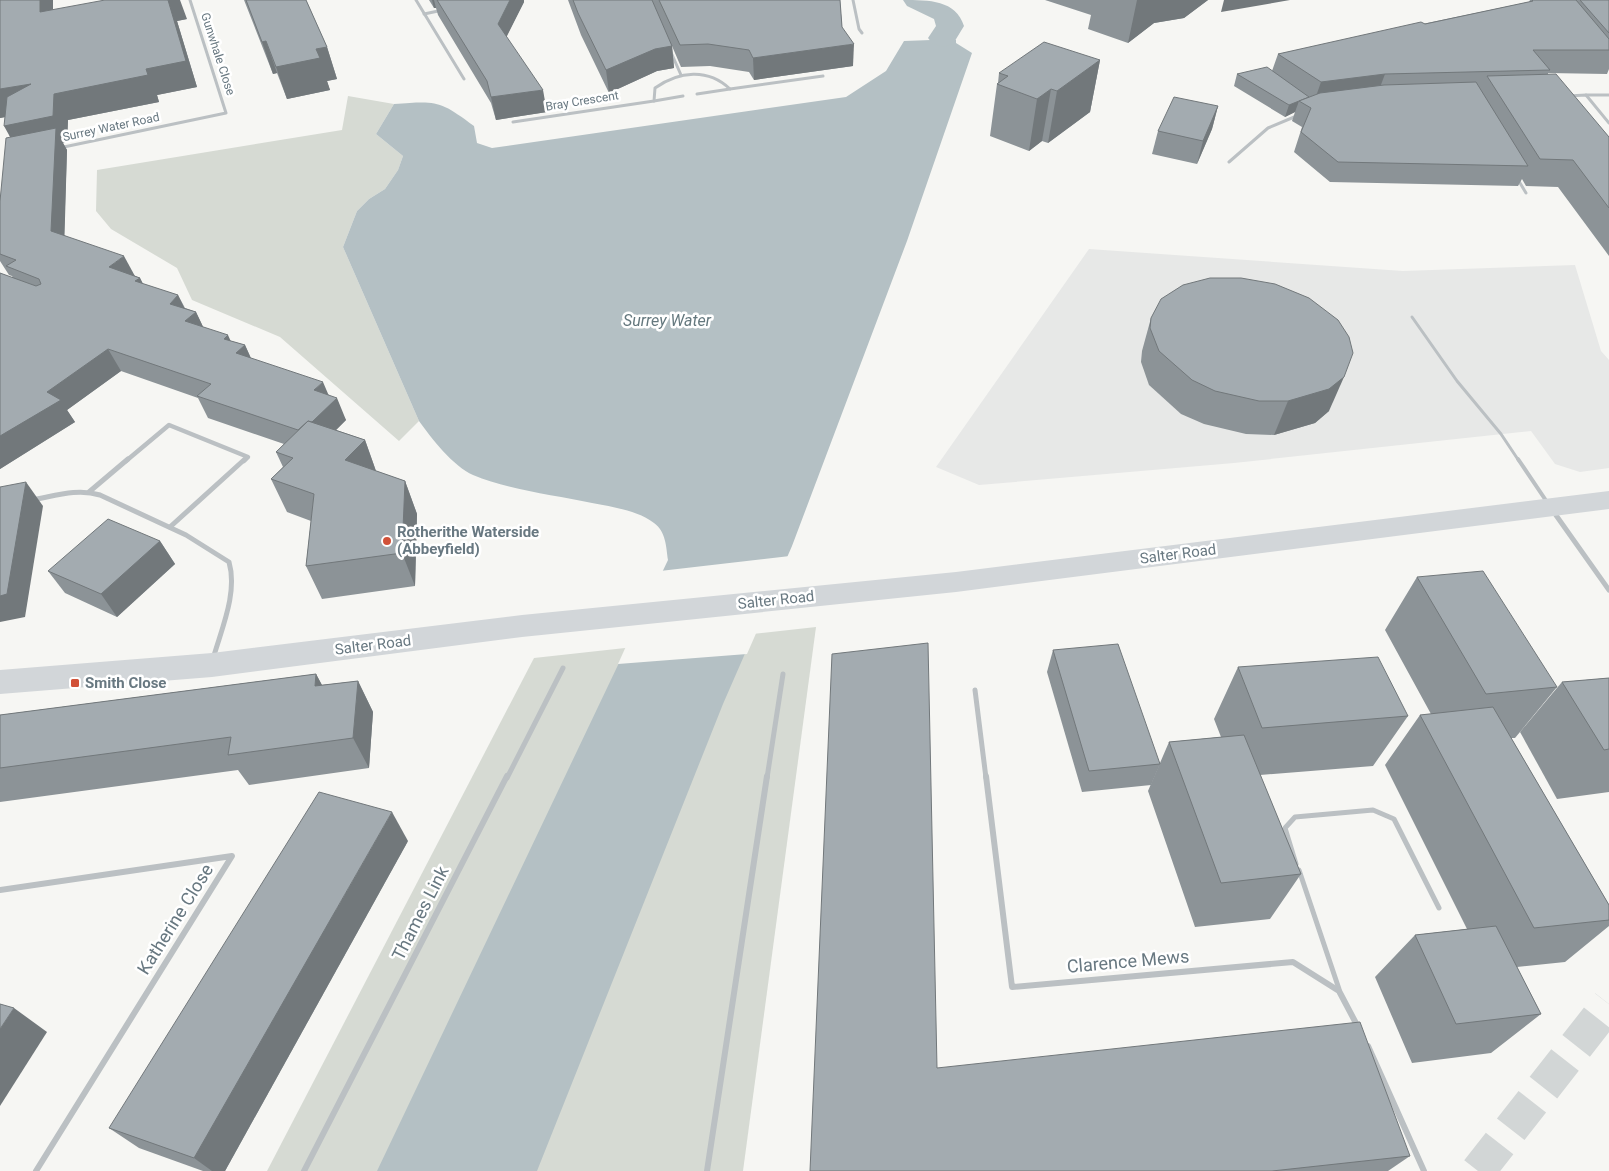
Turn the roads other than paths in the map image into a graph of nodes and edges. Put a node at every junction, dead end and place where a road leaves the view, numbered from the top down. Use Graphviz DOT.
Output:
graph roads {
  1 [pos="190,0"];
  2 [pos="416,0"];
  3 [pos="852,0"];
  4 [pos="444,10"];
  5 [pos="424,14"];
  6 [pos="862,33"];
  7 [pos="668,45"];
  8 [pos="682,75"];
  9 [pos="823,76"];
  10 [pos="464,78"];
  11 [pos="730,89"];
  12 [pos="697,94"];
  13 [pos="1586,95"];
  14 [pos="1609,95"];
  15 [pos="683,96"];
  16 [pos="1559,96"];
  17 [pos="654,100"];
  18 [pos="1306,112"];
  19 [pos="226,114"];
  20 [pos="513,122"];
  21 [pos="1609,123"];
  22 [pos="54,149"];
  23 [pos="1229,162"];
  24 [pos="1516,176"];
  25 [pos="1526,193"];
  26 [pos="1412,317"];
  27 [pos="89,492"];
  28 [pos="1609,500"];
  29 [pos="30,501"];
  30 [pos="1551,508"];
  31 [pos="170,527"];
  32 [pos="1609,590"];
  33 [pos="212,665"];
  34 [pos="563,668"];
  35 [pos="783,674"];
  36 [pos="0,682"];
  37 [pos="974,690"];
  38 [pos="0,890"];
  39 [pos="1438,908"];
  40 [pos="1340,991"];
  41 [pos="1360,1031"];
  42 [pos="1364,1039"];
  43 [pos="36,1171"];
  44 [pos="304,1171"];
  45 [pos="707,1171"];
  46 [pos="1424,1171"];
  1 -- 19 [label="street, Gunwhale Close"];
  2 -- 5 [label="street"];
  3 -- 6 [label="street"];
  4 -- 5 [label="street"];
  5 -- 10 [label="street"];
  7 -- 8 [label="street"];
  8 -- 11 [label="street"];
  8 -- 17 [label="street"];
  9 -- 11 [label="street"];
  11 -- 12 [label="street"];
  13 -- 14 [label="street"];
  13 -- 16 [label="street"];
  13 -- 21 [label="street"];
  15 -- 17 [label="street, Bray Crescent"];
  17 -- 20 [label="street, Bray Crescent"];
  18 -- 23 [label="street"];
  19 -- 22 [label="street, Surrey Water Road"];
  24 -- 25 [label="street"];
  26 -- 30 [label="lane"];
  27 -- 29 [label="street"];
  27 -- 31 [label="street"];
  27 -- 31 [label="street"];
  28 -- 30 [label="main road, Salter Road"];
  30 -- 32 [label="street"];
  30 -- 33 [label="main road, Salter Road"];
  31 -- 33 [label="street"];
  33 -- 36 [label="main road, Salter Road"];
  34 -- 44 [label="street, Thames Link"];
  35 -- 45 [label="street"];
  37 -- 40 [label="street, Clarence Mews"];
  38 -- 43 [label="street, Katherine Close"];
  39 -- 40 [label="lane"];
  40 -- 41 [label="street"];
  42 -- 46 [label="street"];
}
